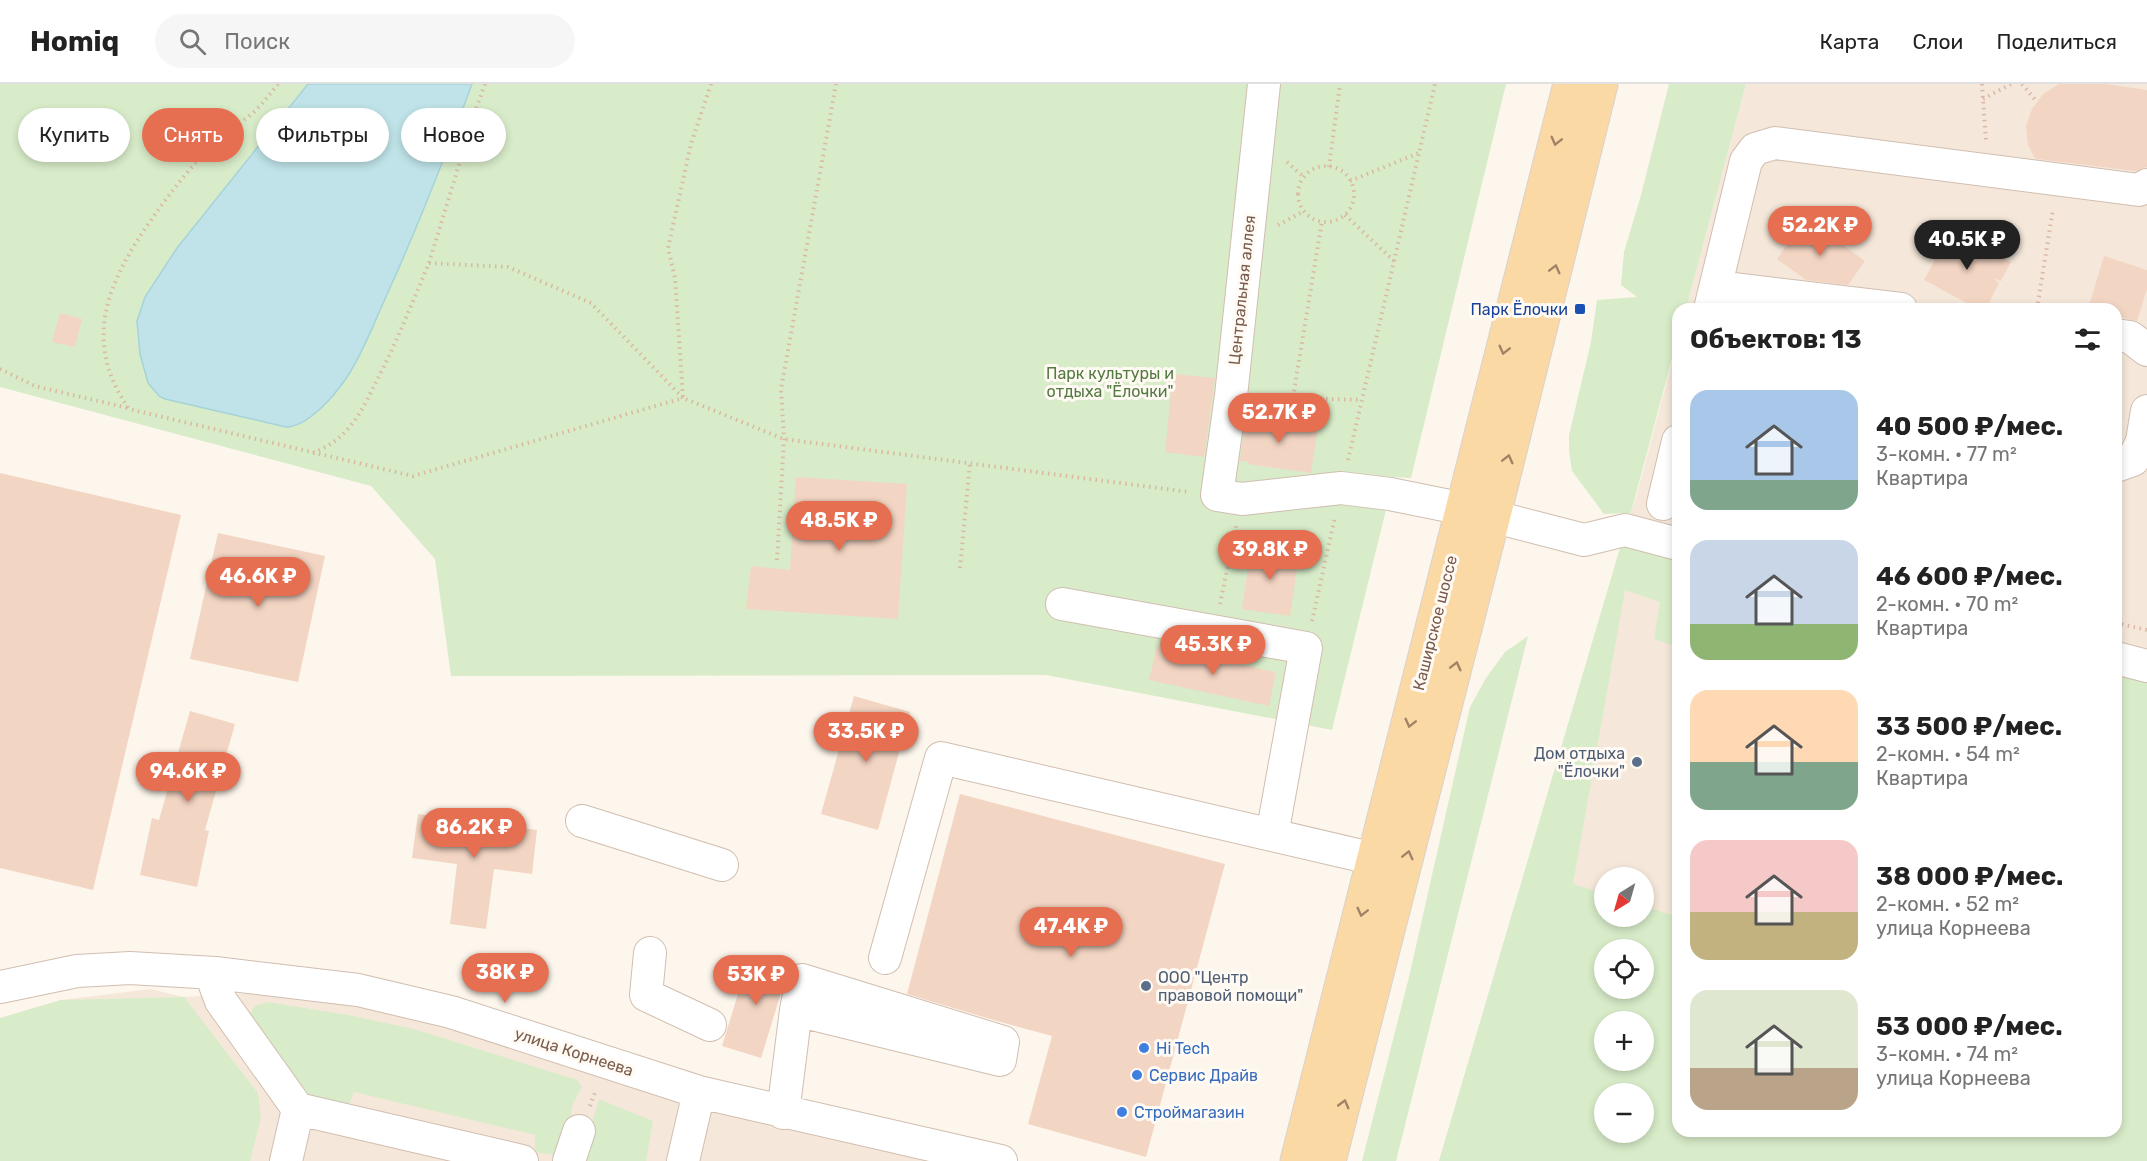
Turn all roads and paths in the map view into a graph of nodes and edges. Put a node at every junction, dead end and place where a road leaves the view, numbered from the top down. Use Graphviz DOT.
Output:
graph roads {
  1 [pos="278,84"];
  2 [pos="485,84"];
  3 [pos="711,84"];
  4 [pos="836,84"];
  5 [pos="1264,84"];
  6 [pos="1340,84"];
  7 [pos="1435,84"];
  8 [pos="1570,84"];
  9 [pos="1601,84"];
  10 [pos="1982,84"];
  11 [pos="2011,84"];
  12 [pos="2022,84"];
  13 [pos="1983,99"];
  14 [pos="2037,102"];
  15 [pos="1419,153"];
  16 [pos="1329,166"];
  17 [pos="1988,170"];
  18 [pos="2058,179"];
  19 [pos="1350,181"];
  20 [pos="2147,185"];
  21 [pos="1345,214"];
  22 [pos="1322,221"];
  23 [pos="1394,261"];
  24 [pos="429,264"];
  25 [pos="1712,303"];
  26 [pos="1851,303"];
  27 [pos="2038,303"];
  28 [pos="2122,336"];
  29 [pos="2147,350"];
  30 [pos="0,369"];
  31 [pos="1231,396"];
  32 [pos="683,398"];
  33 [pos="1293,398"];
  34 [pos="1362,400"];
  35 [pos="129,409"];
  36 [pos="2147,411"];
  37 [pos="784,439"];
  38 [pos="313,453"];
  39 [pos="970,463"];
  40 [pos="2122,464"];
  41 [pos="1672,466"];
  42 [pos="1341,489"];
  43 [pos="1229,497"];
  44 [pos="1663,504"];
  45 [pos="1479,512"];
  46 [pos="1672,542"];
  47 [pos="777,560"];
  48 [pos="960,568"];
  49 [pos="1062,604"];
  50 [pos="2122,624"];
  51 [pos="2147,630"];
  52 [pos="1214,631"];
  53 [pos="1306,648"];
  54 [pos="2122,660"];
  55 [pos="2147,666"];
  56 [pos="582,821"];
  57 [pos="1272,835"];
  58 [pos="1375,859"];
  59 [pos="722,865"];
  60 [pos="650,953"];
  61 [pos="885,958"];
  62 [pos="214,973"];
  63 [pos="0,987"];
  64 [pos="796,1011"];
  65 [pos="710,1025"];
  66 [pos="699,1092"];
  67 [pos="298,1109"];
  68 [pos="783,1113"];
  69 [pos="579,1131"];
  70 [pos="286,1161"];
  71 [pos="522,1161"];
  72 [pos="569,1161"];
  73 [pos="683,1161"];
  74 [pos="1001,1161"];
  75 [pos="1297,1161"];
  76 [pos="1329,1161"];
  1 -- 35 [label="path"];
  2 -- 24 [label="path"];
  3 -- 32 [label="path"];
  4 -- 37 [label="path"];
  5 -- 31 [label="street, Центральная аллея"];
  6 -- 16 [label="path"];
  7 -- 15 [label="path"];
  8 -- 45 [label="main road, Каширское шоссе, one-way"];
  45 -- 9 [label="main road, Каширское шоссе, one-way"];
  10 -- 13 [label="path"];
  11 -- 13 [label="path"];
  12 -- 14 [label="path"];
  13 -- 17 [label="path"];
  15 -- 19 [label="path"];
  15 -- 23 [label="path"];
  16 -- 19 [label="path"];
  16 -- 22 [label="path"];
  17 -- 18 [label="street"];
  17 -- 25 [label="street"];
  18 -- 20 [label="street"];
  18 -- 27 [label="path"];
  19 -- 21 [label="path"];
  21 -- 22 [label="path"];
  21 -- 23 [label="path"];
  22 -- 33 [label="path"];
  23 -- 34 [label="path"];
  24 -- 32 [label="path"];
  24 -- 38 [label="path"];
  25 -- 26 [label="street"];
  28 -- 29 [label="street"];
  30 -- 35 [label="path"];
  31 -- 33 [label="path"];
  31 -- 43 [label="street, Центральная аллея"];
  32 -- 37 [label="path"];
  32 -- 38 [label="path"];
  33 -- 34 [label="path"];
  34 -- 42 [label="path"];
  35 -- 38 [label="path"];
  36 -- 40 [label="street"];
  37 -- 39 [label="path"];
  37 -- 47 [label="path"];
  39 -- 43 [label="path"];
  39 -- 48 [label="path"];
  41 -- 44 [label="street"];
  42 -- 43 [label="street"];
  42 -- 45 [label="street"];
  42 -- 53 [label="path"];
  43 -- 52 [label="path"];
  45 -- 46 [label="street"];
  45 -- 58 [label="main road, Каширское шоссе, one-way"];
  76 -- 45 [label="main road, Каширское шоссе, one-way"];
  49 -- 52 [label="street"];
  50 -- 51 [label="path"];
  52 -- 53 [label="street"];
  53 -- 57 [label="street"];
  54 -- 55 [label="street"];
  56 -- 59 [label="street"];
  57 -- 58 [label="street"];
  57 -- 61 [label="street"];
  58 -- 75 [label="main road, Каширское шоссе, one-way"];
  60 -- 65 [label="street"];
  62 -- 63 [label="street, улица Корнеева"];
  62 -- 66 [label="street, улица Корнеева"];
  62 -- 67 [label="street"];
  64 -- 64 [label="street"];
  64 -- 68 [label="street"];
  66 -- 68 [label="street, улица Корнеева"];
  66 -- 73 [label="street"];
  67 -- 70 [label="street"];
  67 -- 71 [label="street"];
  68 -- 74 [label="street, улица Корнеева"];
  69 -- 72 [label="street"];
}
